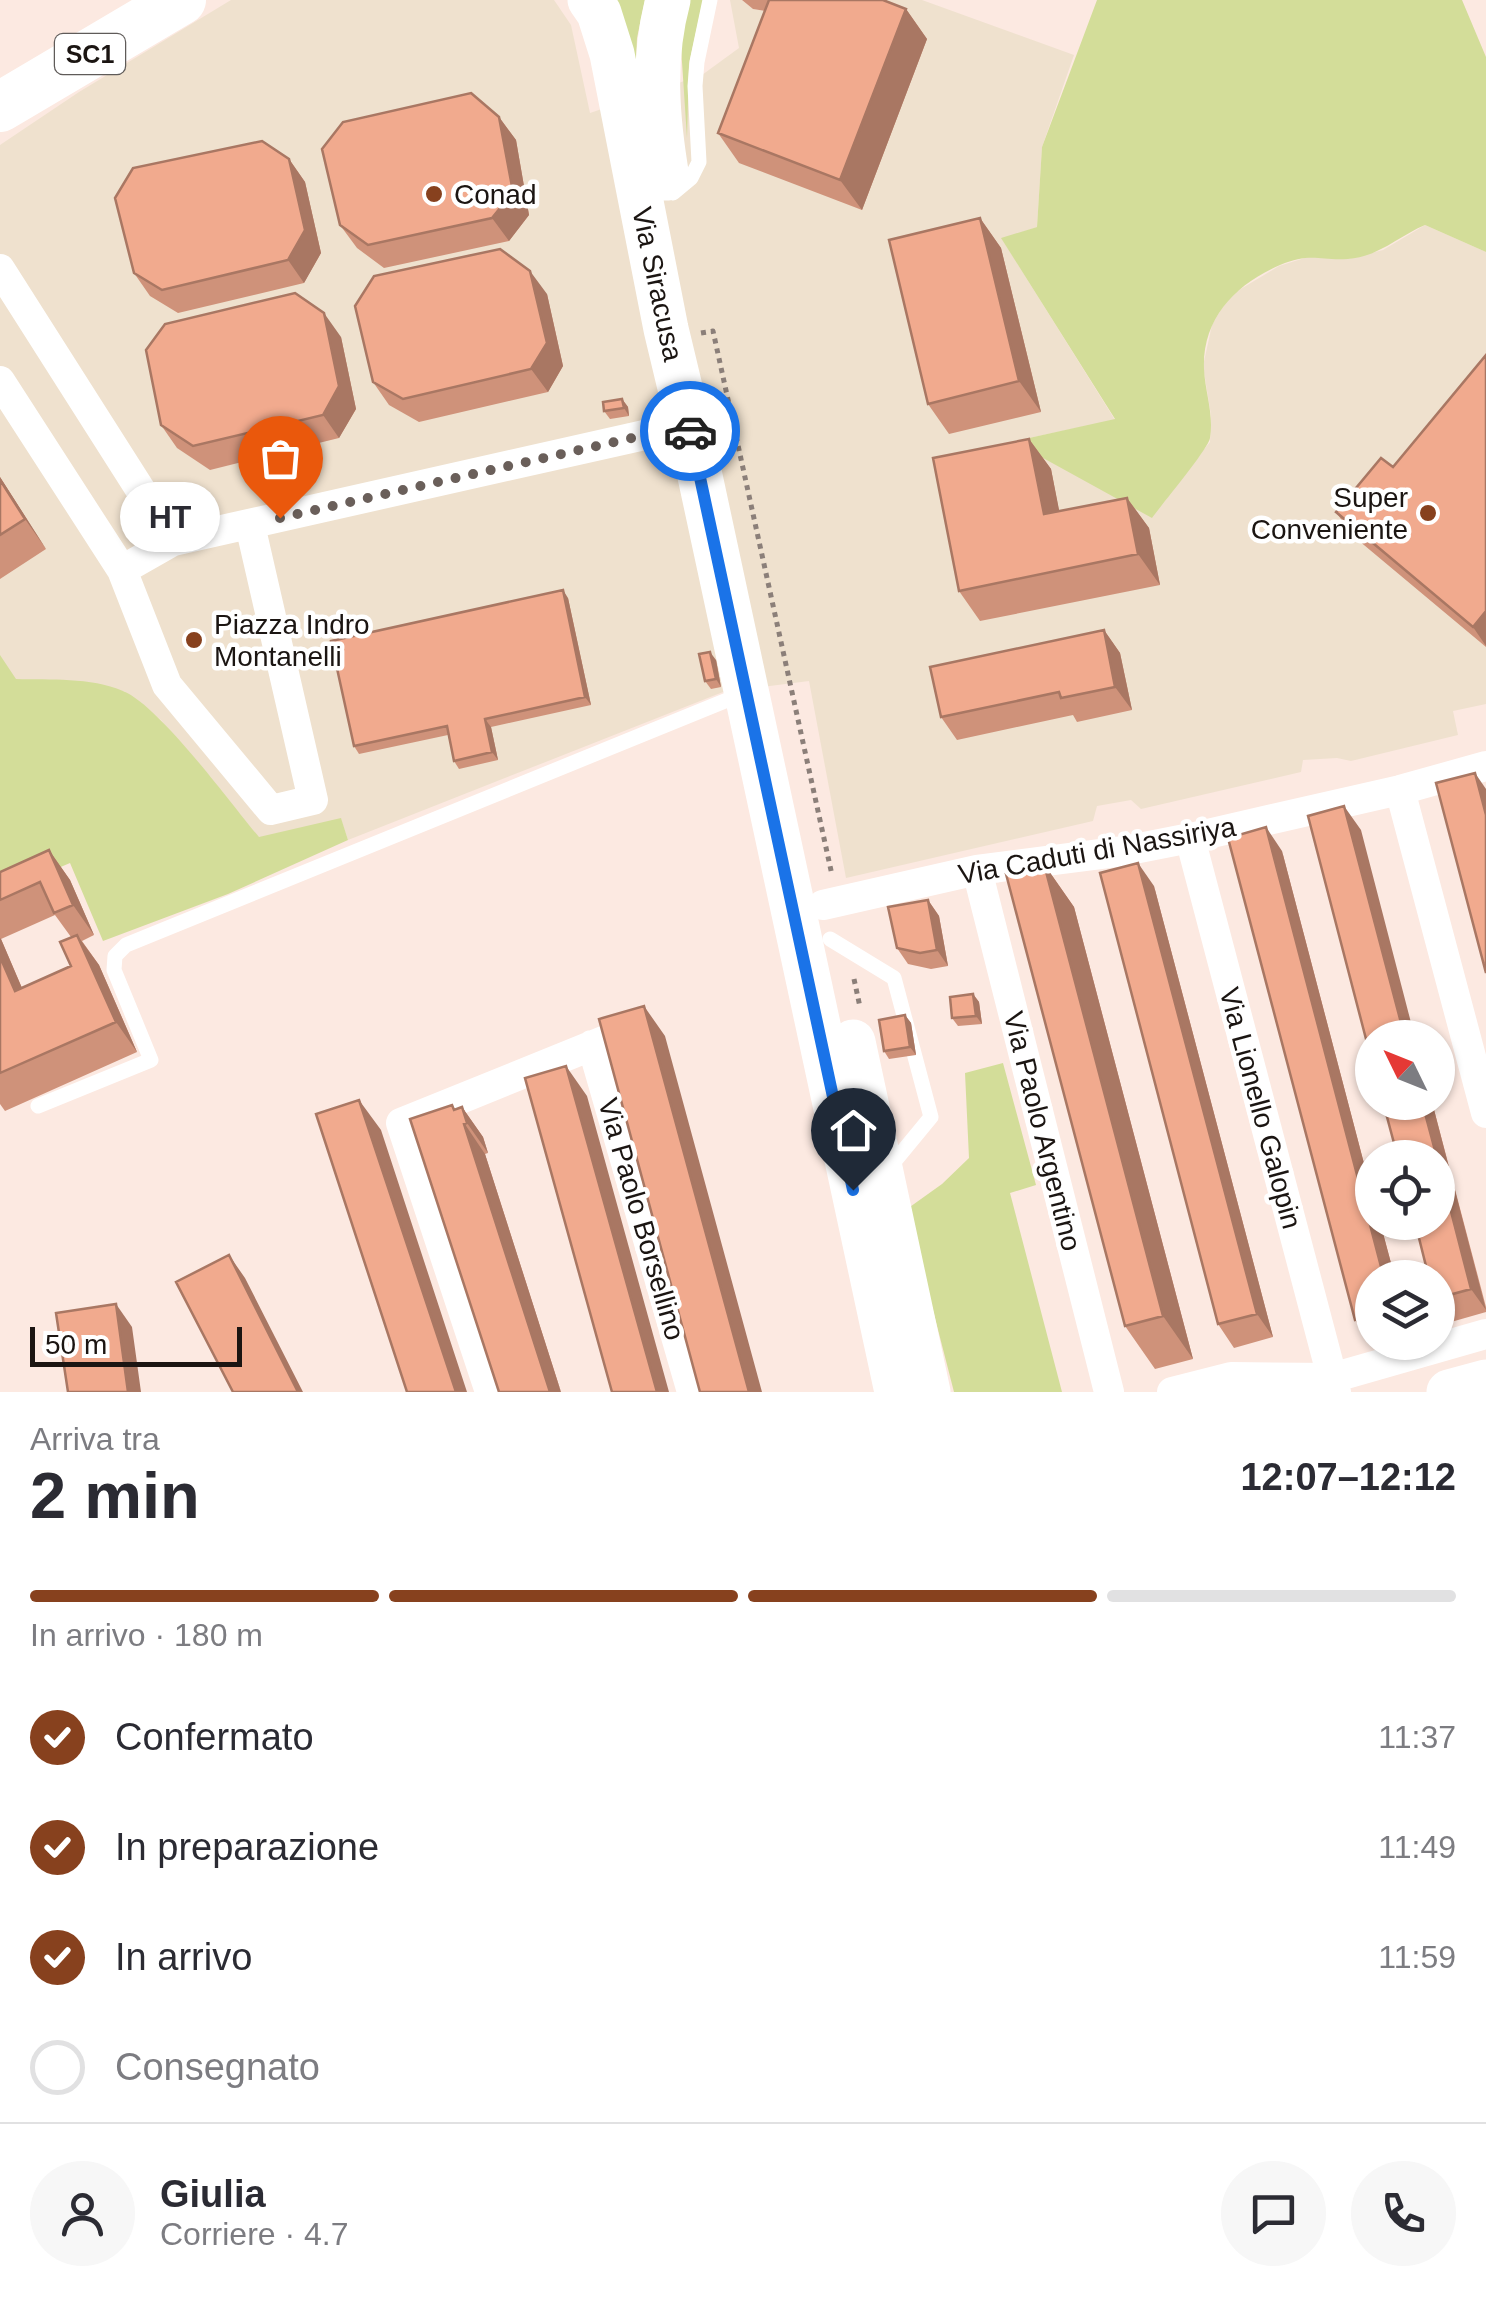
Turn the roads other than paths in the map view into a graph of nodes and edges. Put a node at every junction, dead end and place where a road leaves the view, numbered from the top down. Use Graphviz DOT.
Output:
graph roads {
  1 [pos="131,0"];
  2 [pos="181,0"];
  3 [pos="590,0"];
  4 [pos="668,0"];
  5 [pos="710,0"];
  6 [pos="0,79"];
  7 [pos="0,92"];
  8 [pos="0,107"];
  9 [pos="670,195"];
  10 [pos="0,268"];
  11 [pos="0,381"];
  12 [pos="689,425"];
  13 [pos="250,525"];
  14 [pos="172,541"];
  15 [pos="122,570"];
  16 [pos="745,692"];
  17 [pos="1486,766"];
  18 [pos="1400,790"];
  19 [pos="1190,838"];
  20 [pos="977,870"];
  21 [pos="826,922"];
  22 [pos="633,1030"];
  23 [pos="592,1046"];
  24 [pos="38,1106"];
  25 [pos="1486,1112"];
  26 [pos="883,1175"];
  27 [pos="1486,1334"];
  28 [pos="1486,1382"];
  29 [pos="1334,1385"];
  30 [pos="490,1392"];
  31 [pos="692,1392"];
  32 [pos="896,1392"];
  33 [pos="928,1392"];
  34 [pos="1109,1392"];
  35 [pos="1172,1392"];
  36 [pos="1449,1392"];
  1 -- 6 [label="main road, SC1"];
  1 -- 7 [label="street"];
  2 -- 8 [label="main road, SC1"];
  3 -- 12 [label="main road, Via Siracusa"];
  4 -- 9 [label="main road, Via Siracusa"];
  5 -- 9 [label="lane"];
  9 -- 21 [label="main road, Via Siracusa"];
  10 -- 14 [label="street"];
  11 -- 15 [label="street"];
  12 -- 13 [label="street"];
  12 -- 16 [label="main road, Via Siracusa"];
  13 -- 14 [label="street"];
  13 -- 15 [label="street"];
  14 -- 15 [label="street"];
  16 -- 24 [label="lane"];
  16 -- 32 [label="main road, Via Siracusa"];
  17 -- 18 [label="street, Via Caduti di Nassiriya"];
  18 -- 19 [label="street, Via Caduti di Nassiriya"];
  18 -- 25 [label="street"];
  19 -- 20 [label="street, Via Caduti di Nassiriya"];
  19 -- 29 [label="street, Via Lionello Galopin"];
  20 -- 21 [label="street, Via Caduti di Nassiriya"];
  20 -- 34 [label="street, Via Paolo Argentino"];
  21 -- 26 [label="main road, Via Siracusa"];
  21 -- 26 [label="lane"];
  22 -- 23 [label="street"];
  23 -- 30 [label="street"];
  23 -- 31 [label="street, Via Paolo Borsellino"];
  26 -- 33 [label="main road, Via Siracusa"];
  27 -- 29 [label="street"];
  28 -- 36 [label="main road"];
  29 -- 35 [label="street"];
}
